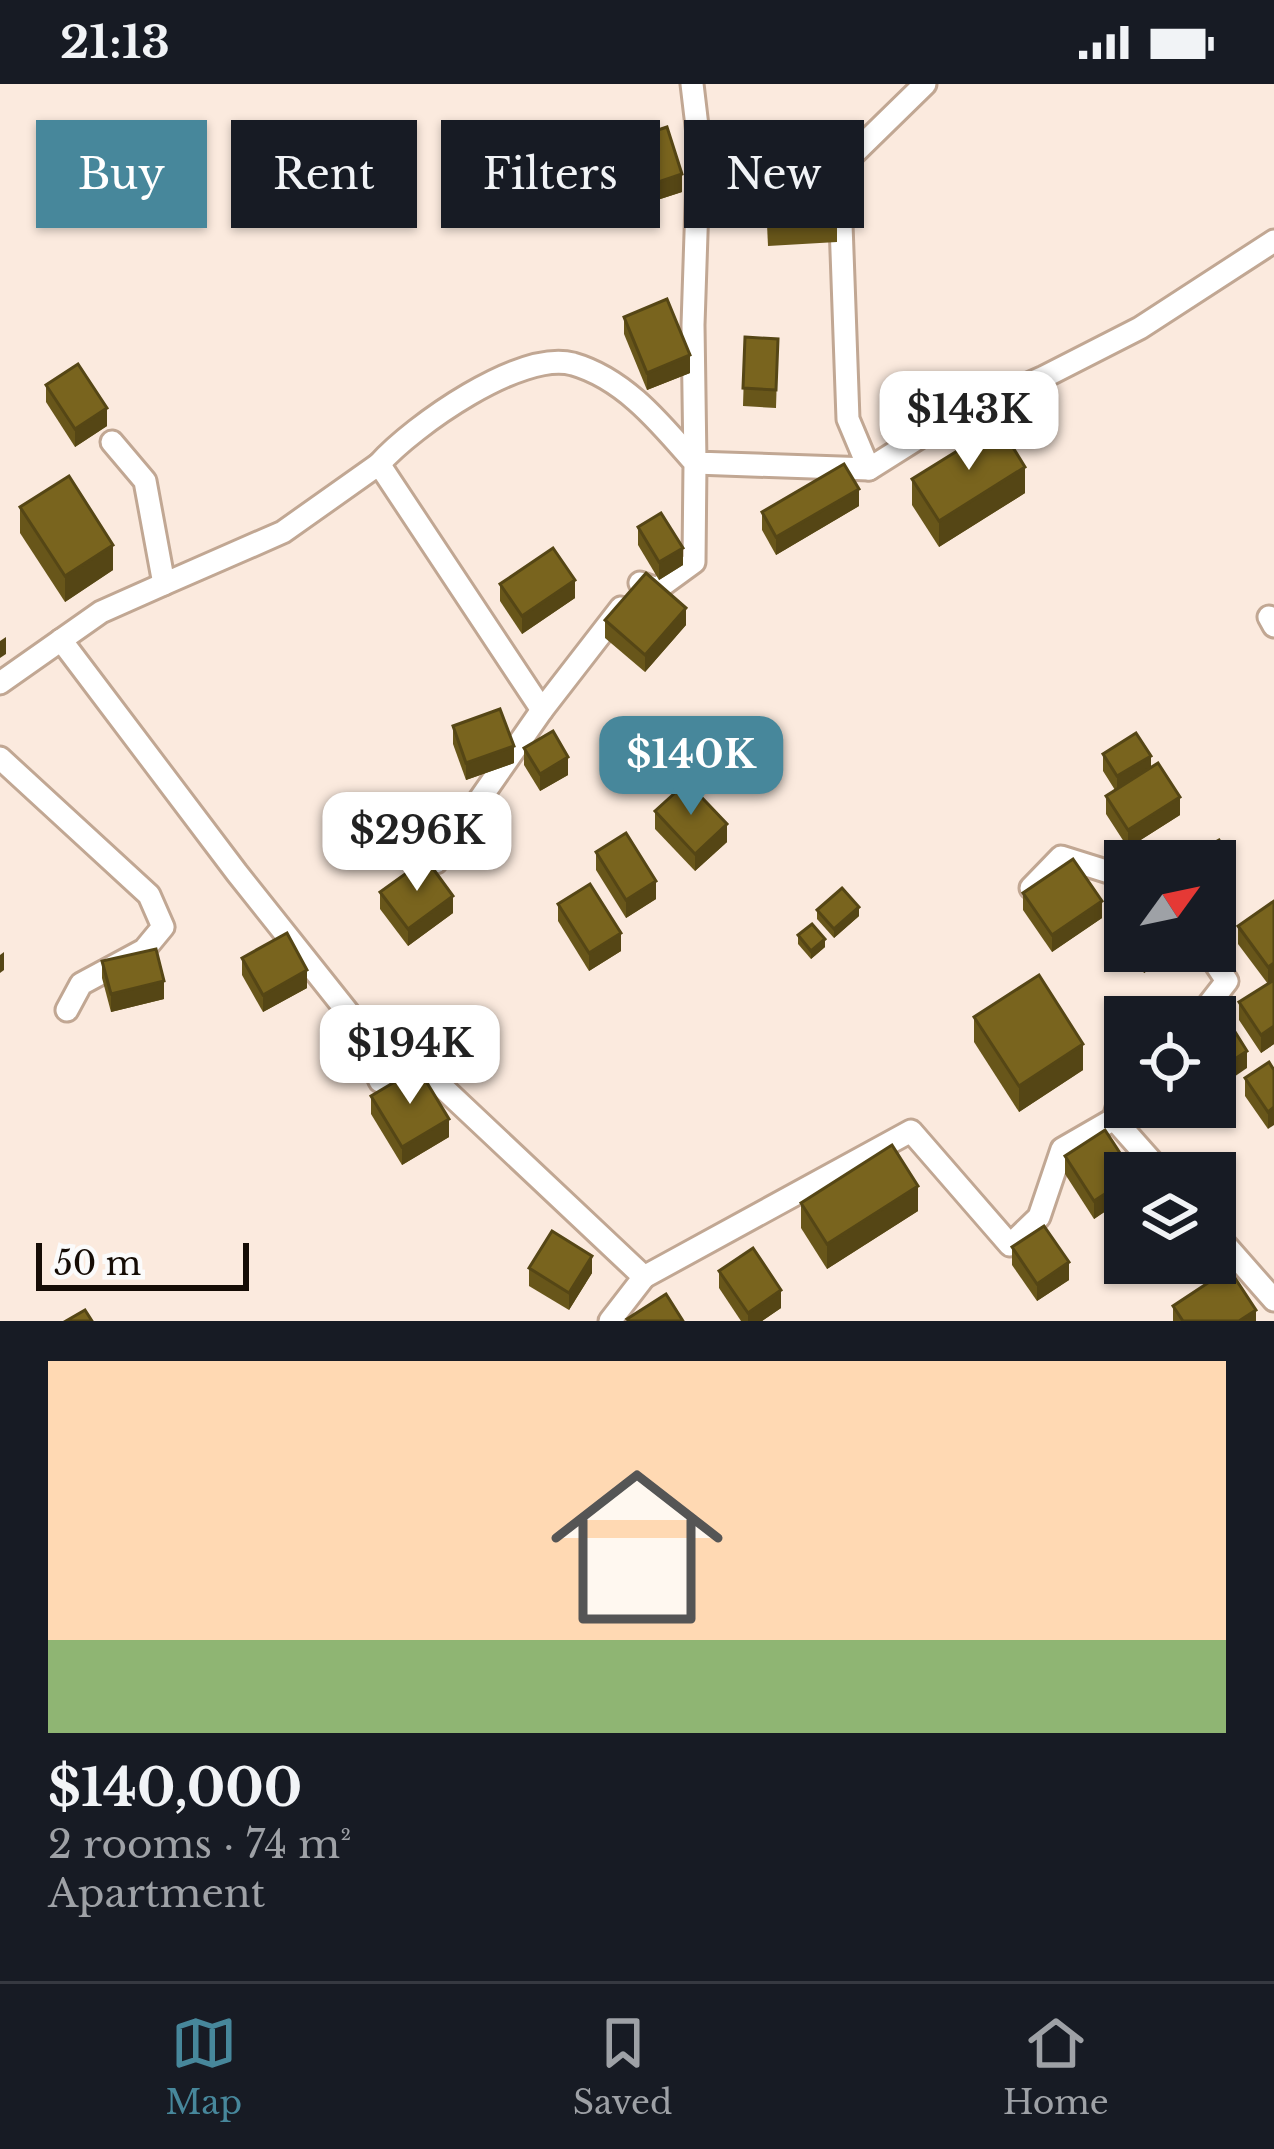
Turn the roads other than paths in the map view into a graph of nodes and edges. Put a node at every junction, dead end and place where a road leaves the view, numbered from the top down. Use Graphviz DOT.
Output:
graph roads {
  1 [pos="692,84"];
  2 [pos="925,84"];
  3 [pos="1274,241"];
  4 [pos="112,442"];
  5 [pos="694,463"];
  6 [pos="379,464"];
  7 [pos="868,469"];
  8 [pos="164,584"];
  9 [pos="61,640"];
  10 [pos="0,683"];
  11 [pos="542,710"];
  12 [pos="0,758"];
  13 [pos="436,862"];
  14 [pos="1104,871"];
  15 [pos="1031,888"];
  16 [pos="67,1010"];
  17 [pos="1104,1125"];
  18 [pos="1122,1128"];
  19 [pos="1143,1152"];
  20 [pos="1236,1257"];
  21 [pos="644,1277"];
  22 [pos="1274,1300"];
  23 [pos="610,1321"];
  1 -- 5 [label="street"];
  2 -- 7 [label="street"];
  3 -- 7 [label="street"];
  4 -- 8 [label="street"];
  5 -- 6 [label="street"];
  5 -- 7 [label="street"];
  5 -- 11 [label="street"];
  6 -- 8 [label="street"];
  6 -- 11 [label="street"];
  8 -- 9 [label="street"];
  9 -- 10 [label="street"];
  9 -- 21 [label="street"];
  11 -- 13 [label="street"];
  12 -- 16 [label="street"];
  14 -- 15 [label="street"];
  17 -- 21 [label="street"];
  18 -- 19 [label="street"];
  20 -- 22 [label="street"];
  21 -- 23 [label="street"];
}
